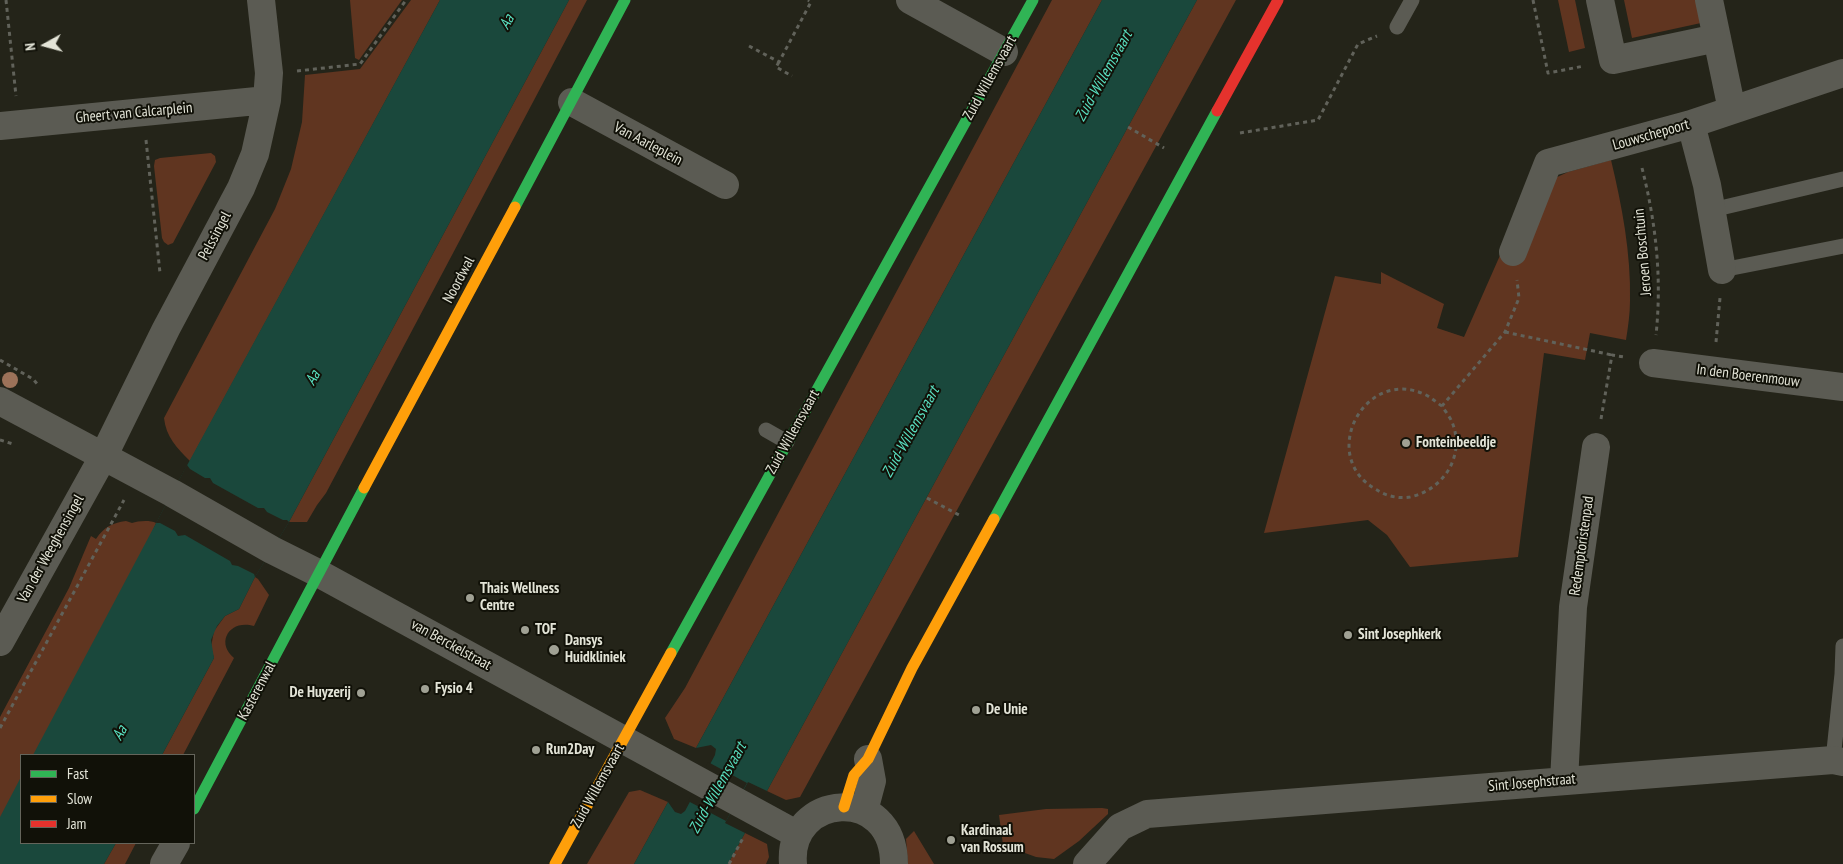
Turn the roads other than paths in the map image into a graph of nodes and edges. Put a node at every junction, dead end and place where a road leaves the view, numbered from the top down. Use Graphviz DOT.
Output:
graph roads {
  1 [pos="261,0"];
  2 [pos="625,0"];
  3 [pos="910,0"];
  4 [pos="1032,0"];
  5 [pos="1278,0"];
  6 [pos="1412,0"];
  7 [pos="1600,0"];
  8 [pos="1709,0"];
  9 [pos="1397,27"];
  10 [pos="1717,38"];
  11 [pos="1004,52"];
  12 [pos="1843,73"];
  13 [pos="267,100"];
  14 [pos="572,102"];
  15 [pos="1732,110"];
  16 [pos="1691,124"];
  17 [pos="9,125"];
  18 [pos="1843,179"];
  19 [pos="725,185"];
  20 [pos="1712,210"];
  21 [pos="1843,246"];
  22 [pos="1514,252"];
  23 [pos="1722,270"];
  24 [pos="1653,363"];
  25 [pos="1843,387"];
  26 [pos="0,401"];
  27 [pos="766,430"];
  28 [pos="787,442"];
  29 [pos="1596,447"];
  30 [pos="103,457"];
  31 [pos="318,573"];
  32 [pos="0,642"];
  33 [pos="1843,646"];
  34 [pos="623,739"];
  35 [pos="868,759"];
  36 [pos="1838,761"];
  37 [pos="1564,780"];
  38 [pos="195,807"];
  39 [pos="854,809"];
  40 [pos="798,835"];
  41 [pos="175,844"];
  42 [pos="164,864"];
  43 [pos="556,864"];
  44 [pos="793,864"];
  45 [pos="894,864"];
  46 [pos="1087,864"];
  1 -- 13 [label="street, Pelssingel"];
  2 -- 14 [label="street, Noordwal"];
  3 -- 11 [label="street"];
  4 -- 11 [label="street, Zuid Willemsvaart"];
  5 -- 35 [label="street"];
  6 -- 9 [label="lane"];
  7 -- 10 [label="street"];
  8 -- 10 [label="street"];
  10 -- 15 [label="street"];
  11 -- 28 [label="street, Zuid Willemsvaart"];
  12 -- 15 [label="street, Louwschepoort"];
  13 -- 17 [label="street, Gheert van Calcarplein"];
  13 -- 30 [label="street, Pelssingel"];
  14 -- 19 [label="street, Van Aarleplein"];
  14 -- 31 [label="street, Noordwal"];
  15 -- 16 [label="street, Louwschepoort"];
  16 -- 20 [label="street"];
  16 -- 22 [label="street, Louwschepoort"];
  18 -- 20 [label="lane"];
  20 -- 23 [label="street"];
  21 -- 23 [label="lane"];
  24 -- 25 [label="street, In den Boerenmouw"];
  26 -- 30 [label="street, van Berckelstraat"];
  27 -- 28 [label="lane"];
  28 -- 34 [label="street, Zuid Willemsvaart"];
  29 -- 37 [label="street, Redemptoristenpad"];
  30 -- 31 [label="street, van Berckelstraat"];
  30 -- 32 [label="street, Van der Weeghensingel"];
  31 -- 34 [label="street, van Berckelstraat"];
  31 -- 38 [label="street, Kasterenwal"];
  33 -- 36 [label="lane"];
  34 -- 40 [label="street, van Berckelstraat"];
  34 -- 43 [label="street, Zuid Willemsvaart"];
  35 -- 39 [label="street"];
  36 -- 37 [label="street, Sint Josephstraat"];
  37 -- 46 [label="street, Sint Josephstraat"];
  39 -- 40 [label="street"];
  39 -- 45 [label="street"];
  40 -- 44 [label="street"];
  41 -- 42 [label="street"];
}
